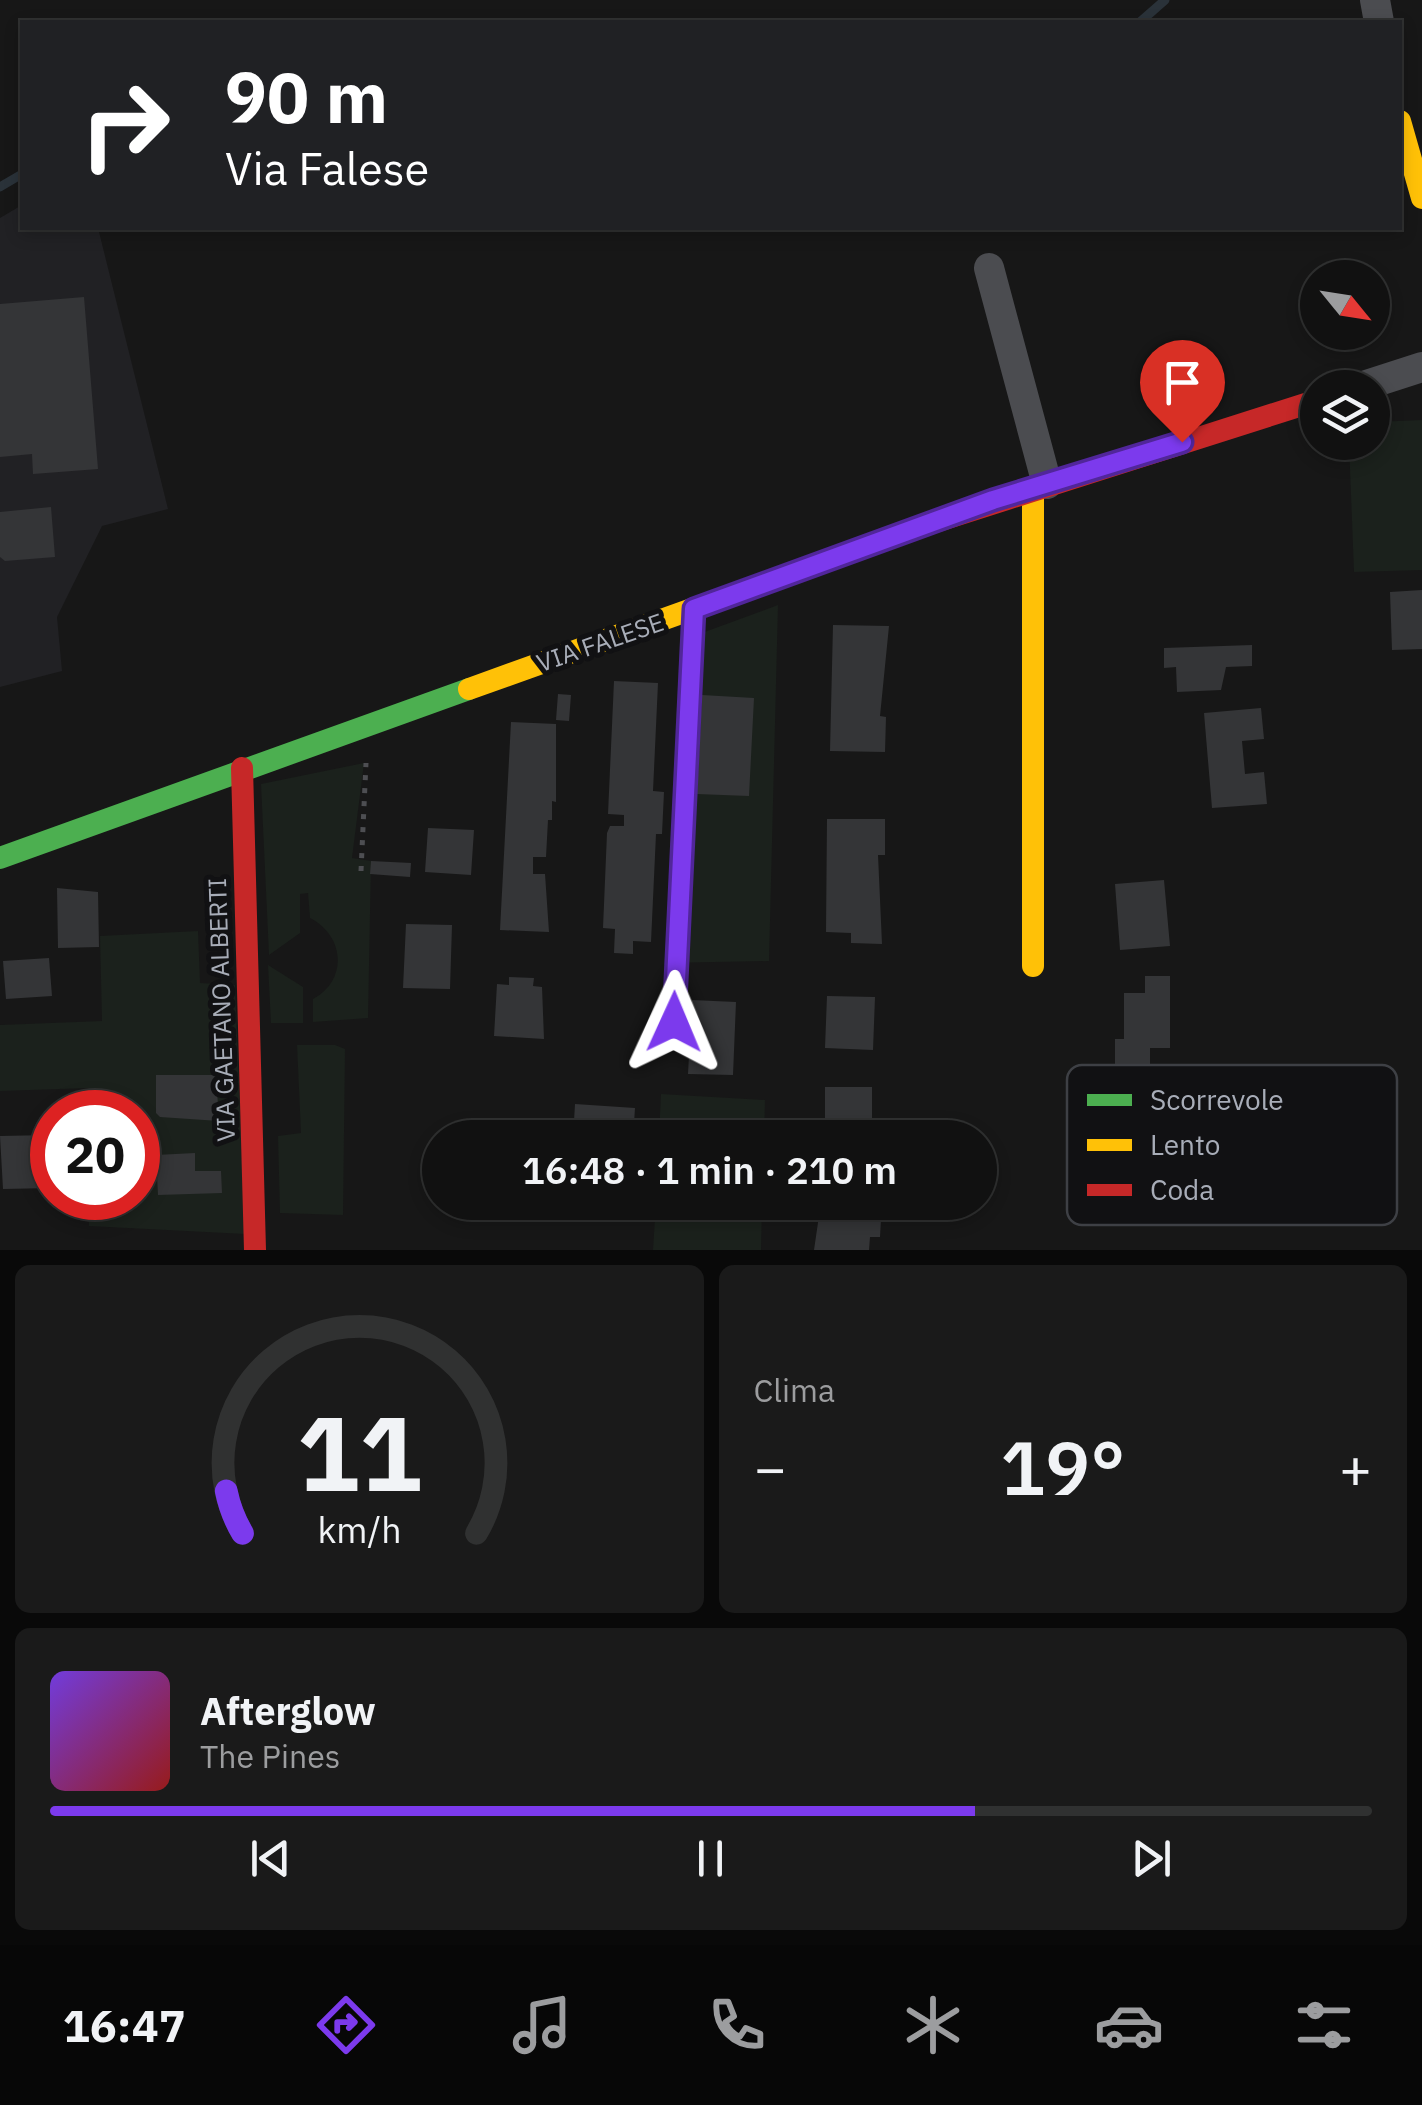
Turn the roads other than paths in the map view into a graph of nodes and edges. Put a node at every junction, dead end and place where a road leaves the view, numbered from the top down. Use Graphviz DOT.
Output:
graph roads {
  1 [pos="1402,127"];
  2 [pos="1422,198"];
  3 [pos="989,268"];
  4 [pos="1422,367"];
  5 [pos="1390,377"];
  6 [pos="1300,406"];
  7 [pos="1040,486"];
  8 [pos="694,609"];
  9 [pos="242,768"];
  10 [pos="0,858"];
  11 [pos="1034,966"];
  12 [pos="674,1022"];
  13 [pos="255,1250"];
  1 -- 2 [label="street"];
  3 -- 7 [label="street"];
  4 -- 5 [label="street"];
  6 -- 7 [label="street, VIA FALESE"];
  7 -- 8 [label="street, VIA FALESE"];
  7 -- 11 [label="street"];
  8 -- 9 [label="street, VIA FALESE"];
  8 -- 12 [label="lane"];
  9 -- 10 [label="street, VIA FALESE"];
  9 -- 13 [label="street, VIA GAETANO ALBERTI"];
}
